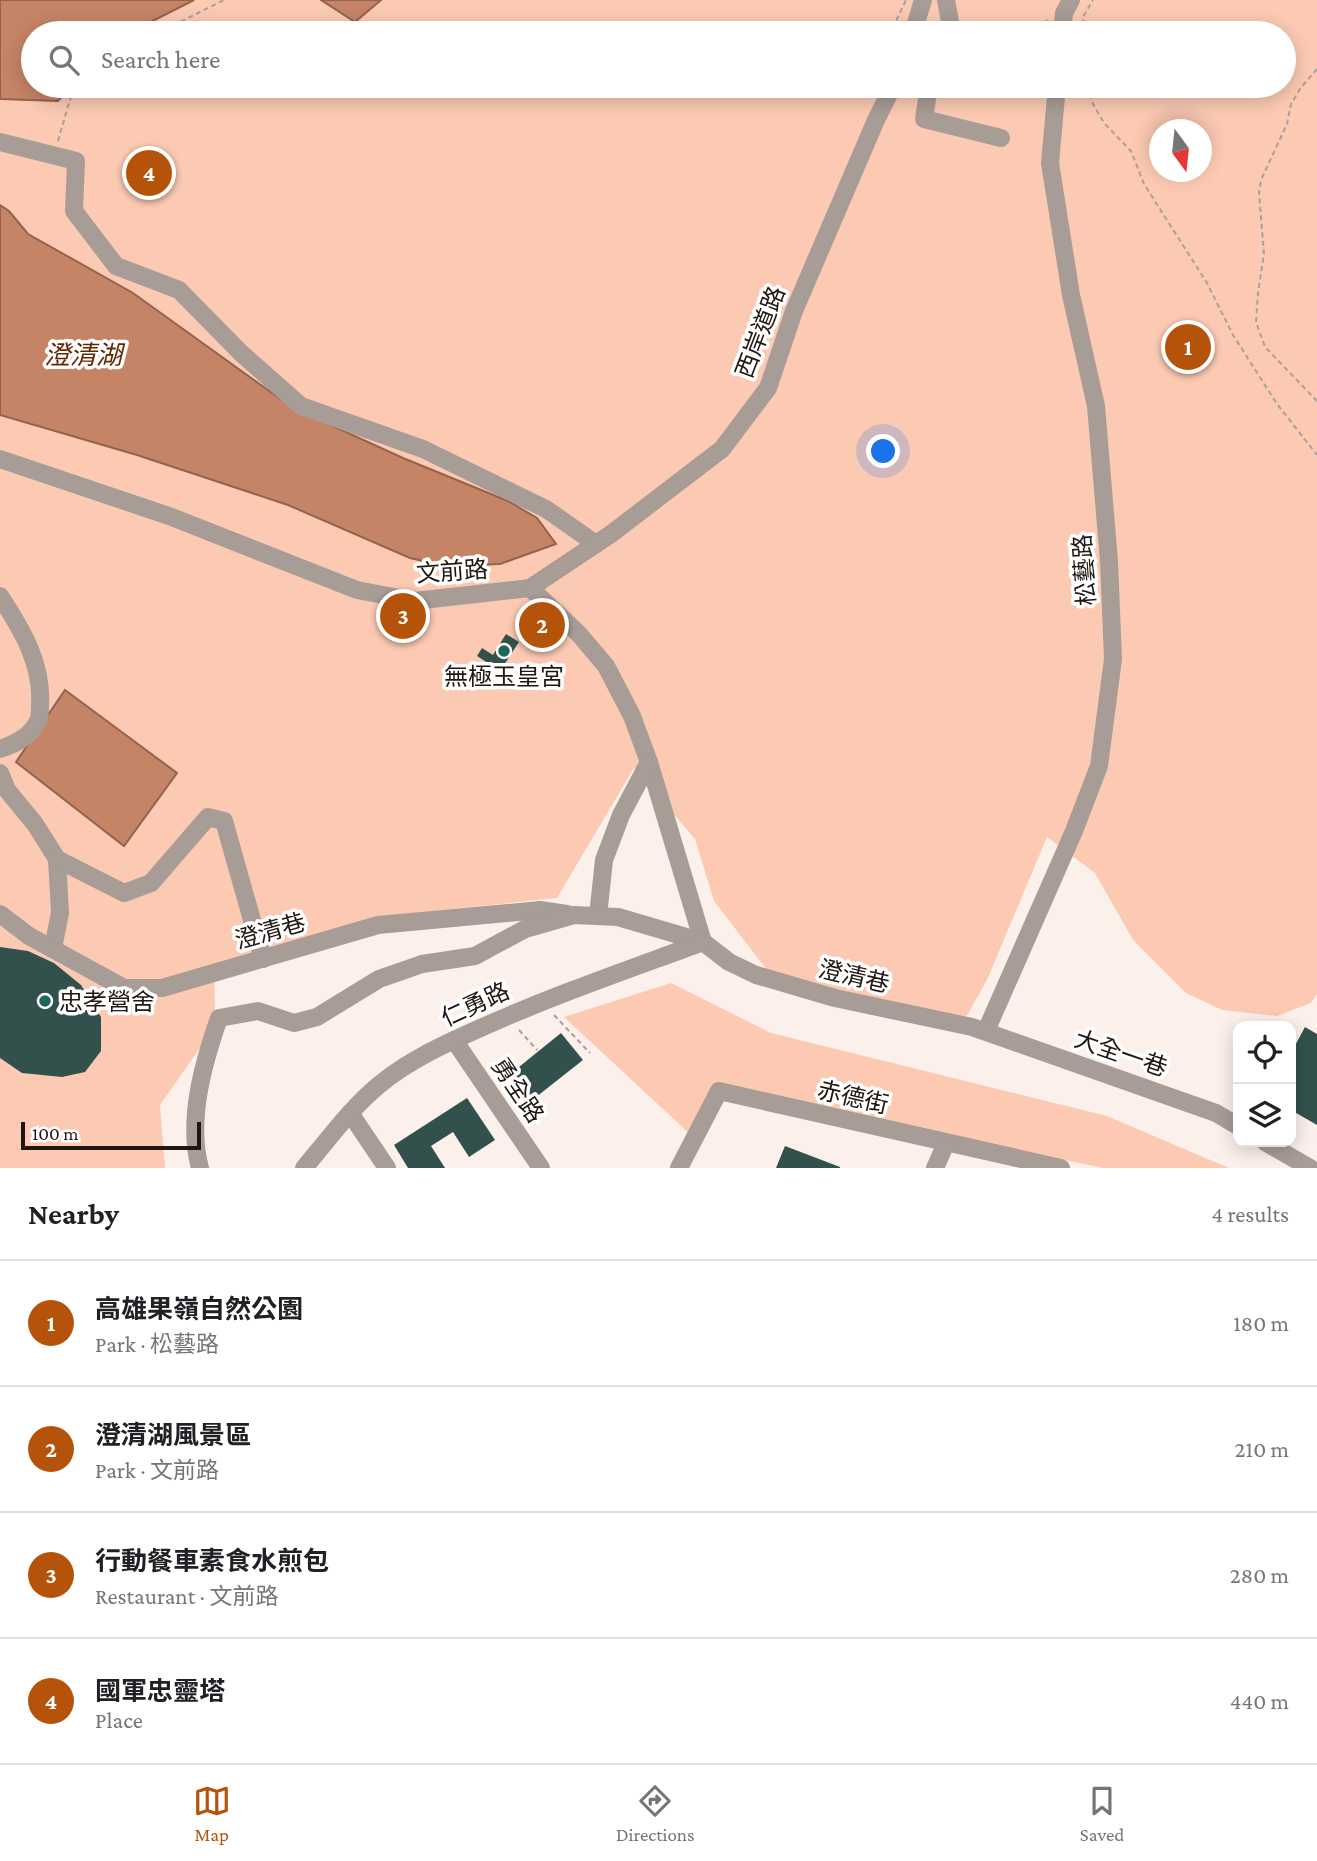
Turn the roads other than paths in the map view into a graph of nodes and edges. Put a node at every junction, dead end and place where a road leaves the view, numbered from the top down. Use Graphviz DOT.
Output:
graph roads {
  1 [pos="923,0"];
  2 [pos="946,0"];
  3 [pos="1071,0"];
  4 [pos="917,21"];
  5 [pos="950,21"];
  6 [pos="1063,21"];
  7 [pos="887,98"];
  8 [pos="927,98"];
  9 [pos="1056,98"];
  10 [pos="1001,138"];
  11 [pos="0,142"];
  12 [pos="0,459"];
  13 [pos="596,544"];
  14 [pos="530,588"];
  15 [pos="0,596"];
  16 [pos="0,750"];
  17 [pos="649,762"];
  18 [pos="0,773"];
  19 [pos="57,859"];
  20 [pos="0,914"];
  21 [pos="574,915"];
  22 [pos="598,916"];
  23 [pos="703,942"];
  24 [pos="53,948"];
  25 [pos="263,959"];
  26 [pos="986,1031"];
  27 [pos="454,1040"];
  28 [pos="350,1113"];
  29 [pos="1233,1123"];
  30 [pos="946,1143"];
  31 [pos="1274,1147"];
  32 [pos="200,1168"];
  33 [pos="304,1168"];
  34 [pos="387,1168"];
  35 [pos="541,1168"];
  36 [pos="679,1168"];
  37 [pos="935,1168"];
  38 [pos="1061,1168"];
  39 [pos="1310,1168"];
  1 -- 4 [label="street"];
  2 -- 5 [label="street"];
  3 -- 6 [label="street"];
  7 -- 13 [label="street, 西岸道路"];
  8 -- 10 [label="street"];
  9 -- 26 [label="street, 松藝路"];
  11 -- 13 [label="street"];
  12 -- 14 [label="street, 文前路"];
  13 -- 14 [label="street, 西岸道路"];
  14 -- 17 [label="street"];
  15 -- 16 [label="street"];
  17 -- 22 [label="street"];
  17 -- 23 [label="street"];
  18 -- 19 [label="street"];
  19 -- 24 [label="street"];
  19 -- 25 [label="street"];
  20 -- 24 [label="street, 澄清巷"];
  21 -- 22 [label="street, 澄清巷"];
  21 -- 25 [label="street, 澄清巷"];
  21 -- 32 [label="street, 澄清巷"];
  22 -- 23 [label="street, 澄清巷"];
  23 -- 26 [label="street, 澄清巷"];
  23 -- 27 [label="street, 仁勇路"];
  24 -- 25 [label="street, 澄清巷"];
  26 -- 29 [label="street, 大全一巷"];
  27 -- 28 [label="street, 仁勇路"];
  27 -- 35 [label="street, 勇全路"];
  28 -- 33 [label="street, 仁勇路"];
  28 -- 34 [label="street"];
  30 -- 36 [label="street, 赤德街"];
  30 -- 37 [label="street"];
  30 -- 38 [label="street, 赤德街"];
  31 -- 39 [label="street"];
}
